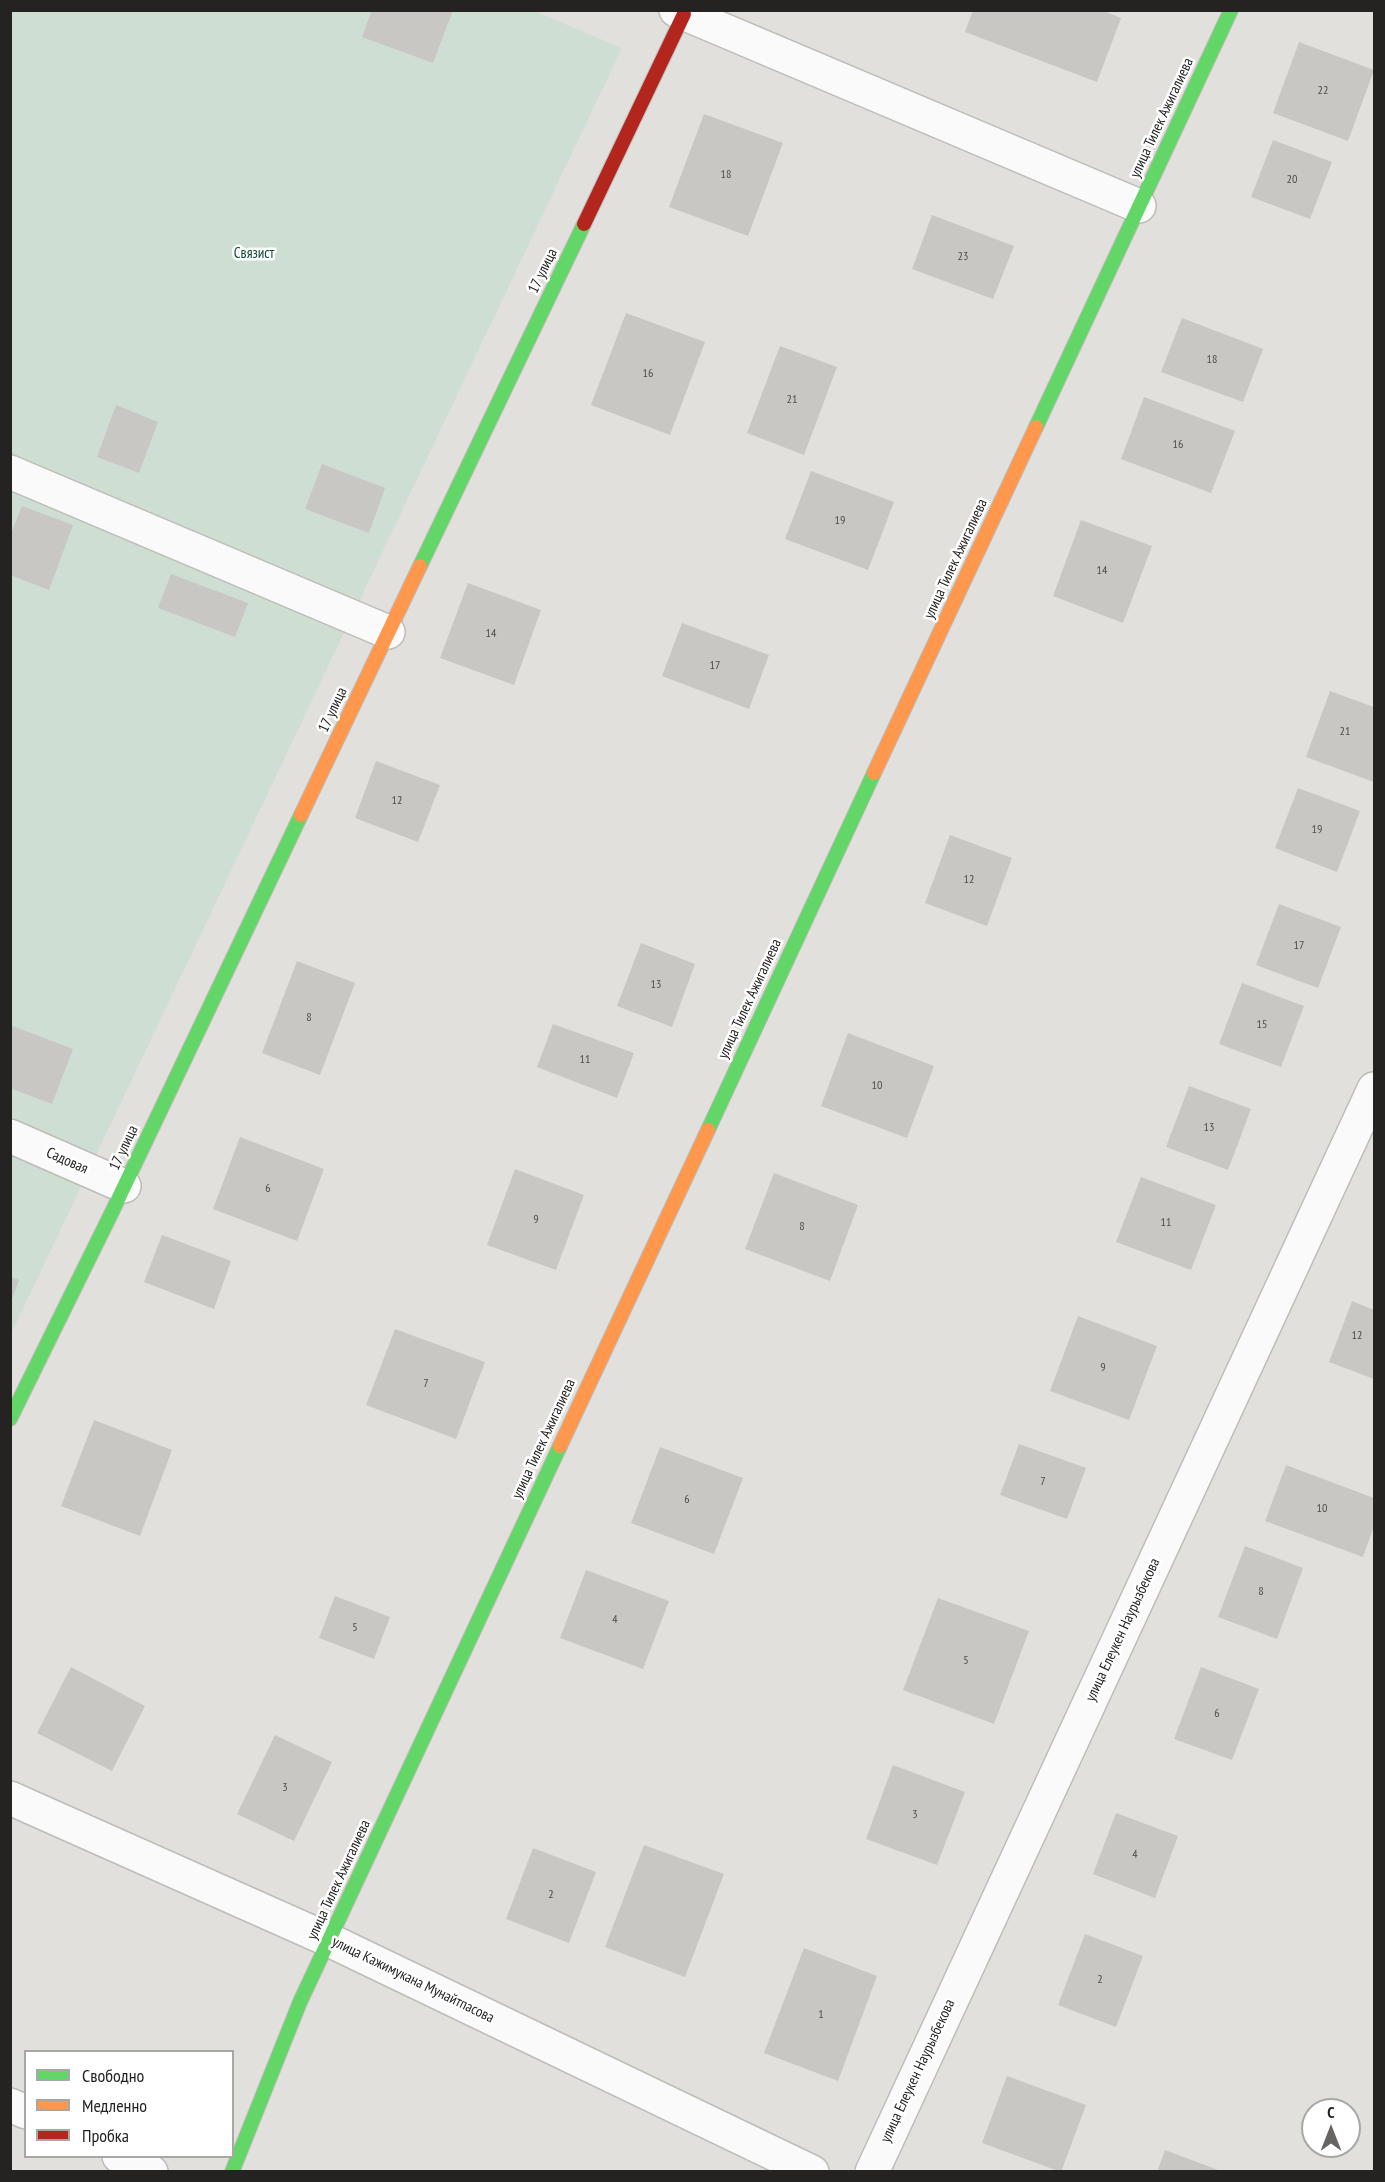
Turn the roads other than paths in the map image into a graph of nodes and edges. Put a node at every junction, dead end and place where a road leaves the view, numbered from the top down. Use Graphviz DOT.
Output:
graph roads {
  1 [pos="1231,10"];
  2 [pos="680,12"];
  3 [pos="1139,206"];
  4 [pos="10,472"];
  5 [pos="388,632"];
  6 [pos="1374,1089"];
  7 [pos="10,1136"];
  8 [pos="124,1186"];
  9 [pos="10,1419"];
  10 [pos="10,1798"];
  11 [pos="329,1940"];
  12 [pos="10,2105"];
  13 [pos="24,2111"];
  14 [pos="121,2158"];
  15 [pos="151,2172"];
  16 [pos="232,2172"];
  17 [pos="812,2172"];
  18 [pos="872,2172"];
  1 -- 3 [label="street, улица Тилек Ажигалиева"];
  2 -- 3 [label="street"];
  2 -- 5 [label="street, 17 улица"];
  3 -- 11 [label="street, улица Тилек Ажигалиева"];
  4 -- 5 [label="street"];
  5 -- 8 [label="street, 17 улица"];
  6 -- 18 [label="street, улица Елеукен Наурызбекова"];
  7 -- 8 [label="street, Садовая"];
  8 -- 9 [label="street, 17 улица"];
  10 -- 11 [label="street, улица Кажимукана Мунайтпасова"];
  11 -- 16 [label="street, улица Тилек Ажигалиева"];
  11 -- 17 [label="street, улица Кажимукана Мунайтпасова"];
  12 -- 13 [label="street"];
  14 -- 15 [label="street"];
}
